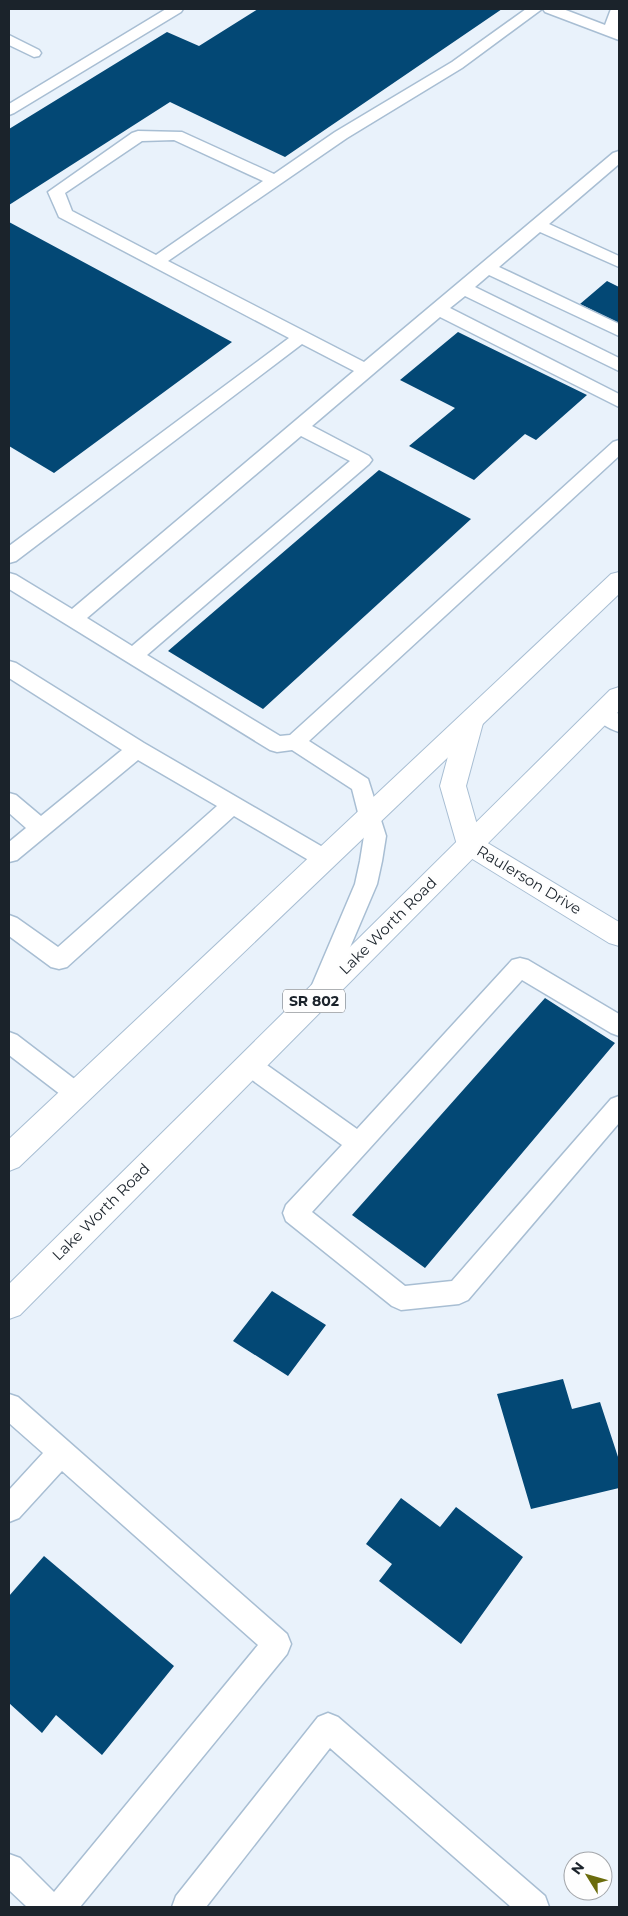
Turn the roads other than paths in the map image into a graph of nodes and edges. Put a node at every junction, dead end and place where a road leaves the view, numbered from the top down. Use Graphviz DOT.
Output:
graph roads {
  1 [pos="176,9"];
  2 [pos="535,9"];
  3 [pos="550,9"];
  4 [pos="618,9"];
  5 [pos="615,34"];
  6 [pos="9,39"];
  7 [pos="34,54"];
  8 [pos="9,110"];
  9 [pos="619,156"];
  10 [pos="274,180"];
  11 [pos="539,225"];
  12 [pos="156,262"];
  13 [pos="619,262"];
  14 [pos="488,268"];
  15 [pos="465,288"];
  16 [pos="440,310"];
  17 [pos="619,331"];
  18 [pos="301,337"];
  19 [pos="619,365"];
  20 [pos="367,371"];
  21 [pos="619,401"];
  22 [pos="300,428"];
  23 [pos="619,446"];
  24 [pos="9,556"];
  25 [pos="9,580"];
  26 [pos="619,580"];
  27 [pos="73,619"];
  28 [pos="133,656"];
  29 [pos="9,668"];
  30 [pos="614,711"];
  31 [pos="470,723"];
  32 [pos="295,742"];
  33 [pos="137,749"];
  34 [pos="9,801"];
  35 [pos="233,804"];
  36 [pos="371,816"];
  37 [pos="40,828"];
  38 [pos="470,845"];
  39 [pos="9,854"];
  40 [pos="325,859"];
  41 [pos="9,924"];
  42 [pos="619,935"];
  43 [pos="318,997"];
  44 [pos="619,1026"];
  45 [pos="9,1042"];
  46 [pos="249,1065"];
  47 [pos="77,1094"];
  48 [pos="619,1106"];
  49 [pos="358,1143"];
  50 [pos="9,1158"];
  51 [pos="9,1305"];
  52 [pos="9,1406"];
  53 [pos="62,1452"];
  54 [pos="9,1509"];
  55 [pos="9,1869"];
  56 [pos="48,1907"];
  57 [pos="61,1907"];
  58 [pos="187,1907"];
  59 [pos="534,1907"];
  1 -- 8 [label="lane"];
  2 -- 10 [label="lane"];
  3 -- 5 [label="lane"];
  4 -- 5 [label="lane"];
  6 -- 7 [label="lane"];
  9 -- 11 [label="lane"];
  10 -- 12 [label="lane"];
  10 -- 12 [label="lane"];
  11 -- 13 [label="lane"];
  11 -- 14 [label="lane"];
  12 -- 18 [label="lane"];
  14 -- 15 [label="lane"];
  14 -- 17 [label="lane"];
  15 -- 16 [label="lane"];
  15 -- 19 [label="lane"];
  16 -- 20 [label="lane"];
  16 -- 21 [label="lane"];
  18 -- 20 [label="lane"];
  18 -- 24 [label="lane"];
  20 -- 22 [label="lane"];
  22 -- 27 [label="lane"];
  22 -- 28 [label="lane"];
  23 -- 32 [label="lane"];
  25 -- 27 [label="lane"];
  26 -- 31 [label="main road"];
  27 -- 28 [label="lane"];
  28 -- 32 [label="lane"];
  29 -- 33 [label="lane"];
  30 -- 38 [label="main road, Lake Worth Road / SR 802"];
  31 -- 36 [label="main road"];
  31 -- 38 [label="main road, Raulerson Drive"];
  32 -- 36 [label="lane"];
  33 -- 35 [label="lane"];
  33 -- 37 [label="lane"];
  34 -- 37 [label="lane"];
  35 -- 40 [label="lane"];
  35 -- 41 [label="lane"];
  36 -- 40 [label="main road"];
  36 -- 43 [label="lane"];
  37 -- 39 [label="lane"];
  38 -- 42 [label="main road, Raulerson Drive"];
  38 -- 43 [label="main road, Lake Worth Road / SR 802"];
  40 -- 47 [label="main road"];
  43 -- 46 [label="main road, Lake Worth Road / SR 802"];
  44 -- 49 [label="lane"];
  45 -- 47 [label="lane"];
  46 -- 49 [label="lane"];
  46 -- 51 [label="main road, Lake Worth Road / SR 802"];
  47 -- 50 [label="main road"];
  48 -- 49 [label="lane"];
  52 -- 53 [label="lane"];
  53 -- 54 [label="lane"];
  53 -- 57 [label="lane"];
  55 -- 56 [label="lane"];
  58 -- 59 [label="lane"];
}
